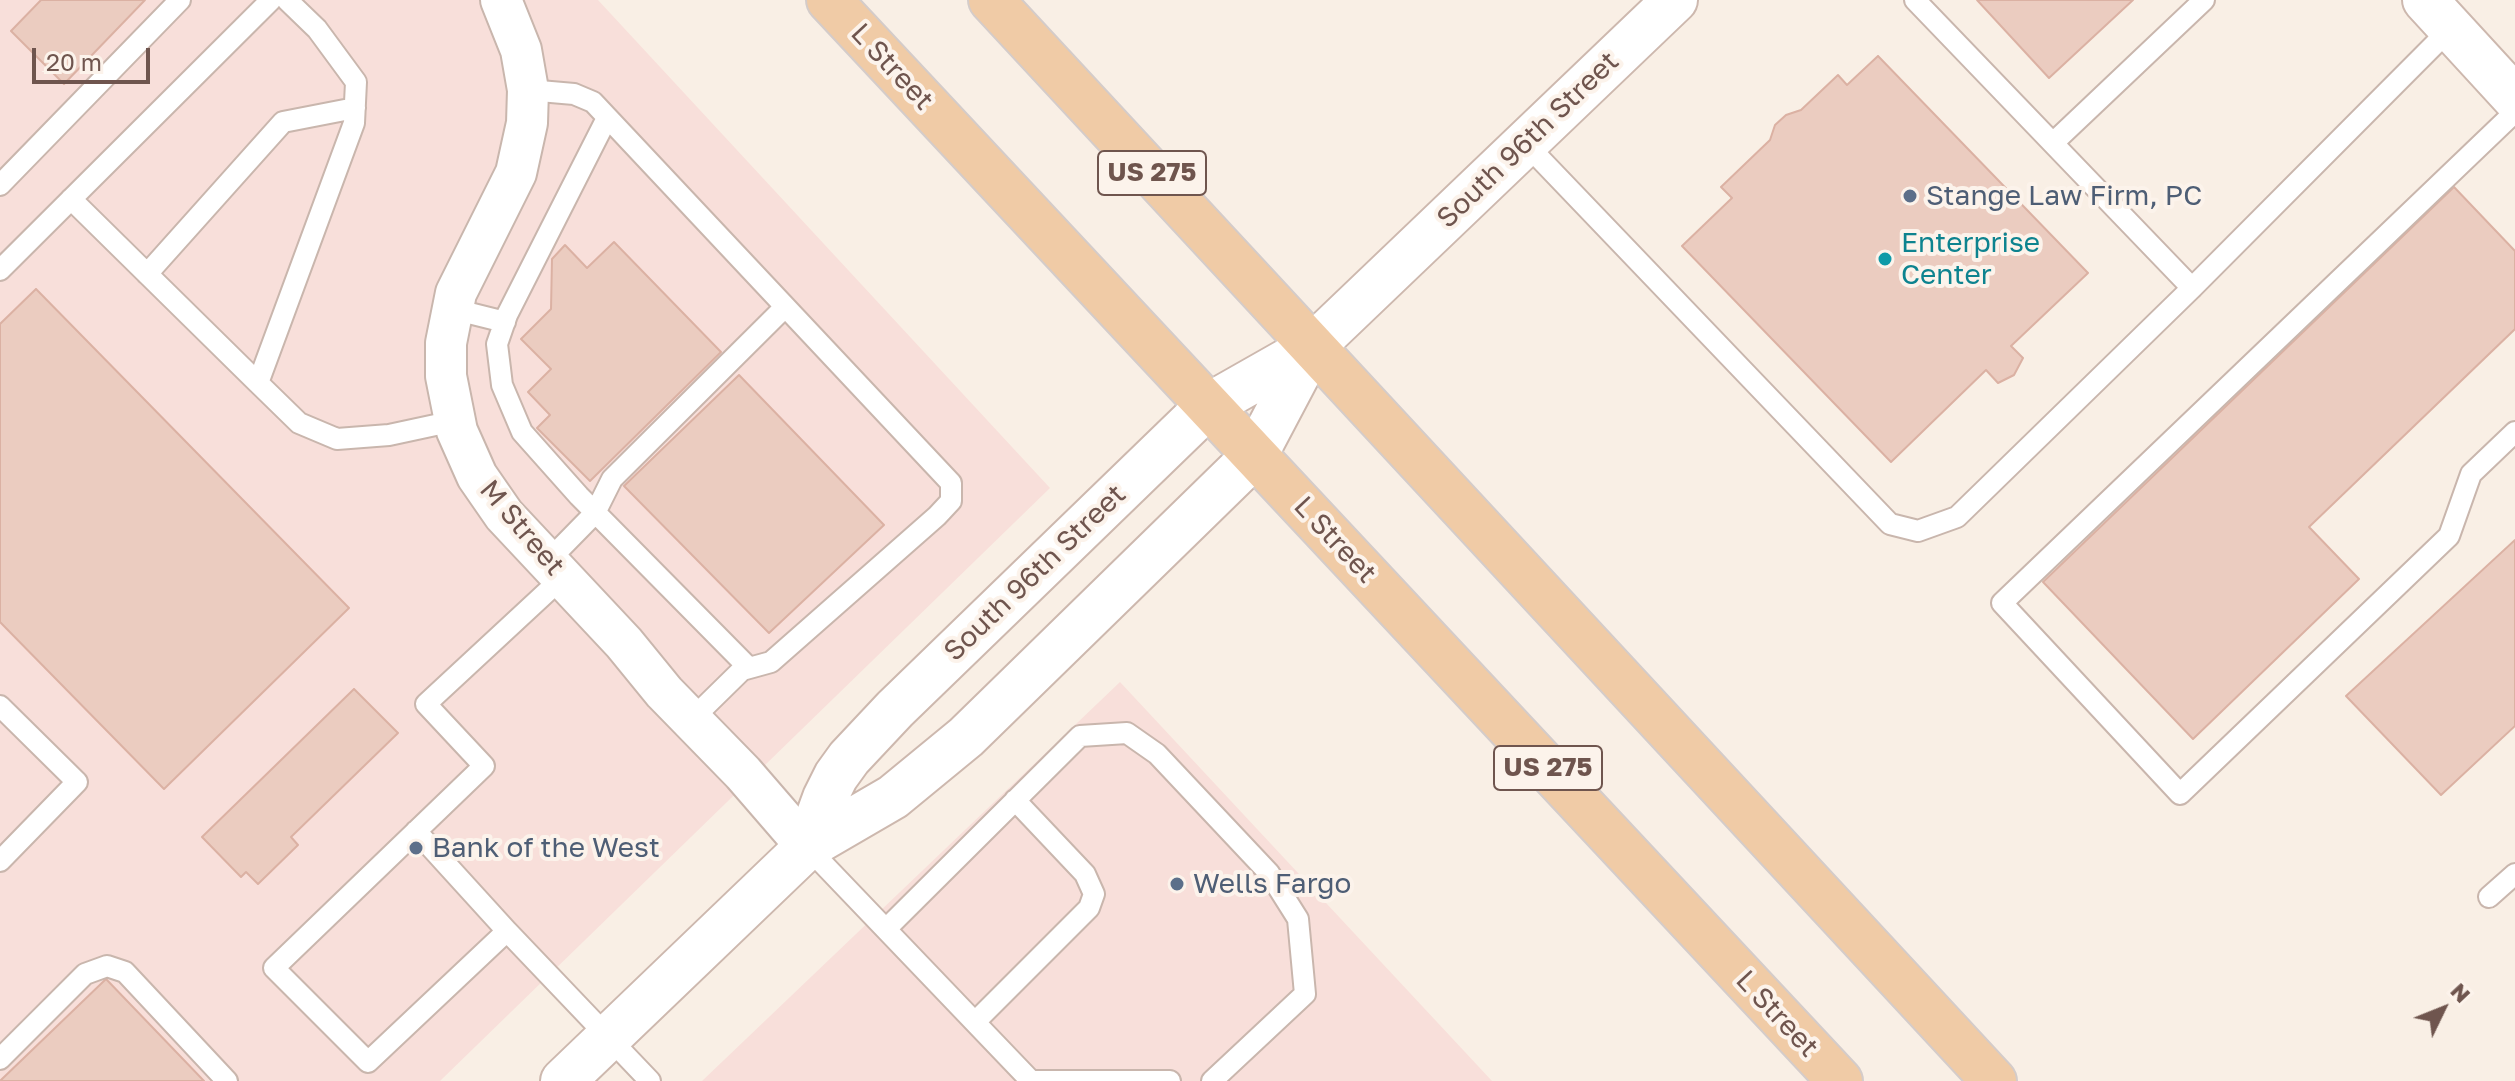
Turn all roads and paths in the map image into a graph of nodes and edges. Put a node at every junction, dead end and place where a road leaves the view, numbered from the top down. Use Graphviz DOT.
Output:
graph roads {
  1 [pos="180,0"];
  2 [pos="271,0"];
  3 [pos="287,0"];
  4 [pos="501,0"];
  5 [pos="829,0"];
  6 [pos="991,0"];
  7 [pos="1675,0"];
  8 [pos="1915,0"];
  9 [pos="2204,0"];
  10 [pos="2438,14"];
  11 [pos="528,90"];
  12 [pos="2515,98"];
  13 [pos="355,108"];
  14 [pos="2515,112"];
  15 [pos="607,118"];
  16 [pos="1525,143"];
  17 [pos="2053,143"];
  18 [pos="0,185"];
  19 [pos="71,199"];
  20 [pos="0,270"];
  21 [pos="147,274"];
  22 [pos="2192,288"];
  23 [pos="785,307"];
  24 [pos="453,309"];
  25 [pos="505,322"];
  26 [pos="1312,347"];
  27 [pos="258,383"];
  28 [pos="1208,406"];
  29 [pos="454,421"];
  30 [pos="2515,432"];
  31 [pos="1255,455"];
  32 [pos="595,513"];
  33 [pos="555,569"];
  34 [pos="749,668"];
  35 [pos="0,706"];
  36 [pos="691,720"];
  37 [pos="1015,800"];
  38 [pos="416,831"];
  39 [pos="807,847"];
  40 [pos="0,861"];
  41 [pos="2515,874"];
  42 [pos="2489,897"];
  43 [pos="886,929"];
  44 [pos="507,931"];
  45 [pos="975,1022"];
  46 [pos="608,1038"];
  47 [pos="0,1059"];
  48 [pos="227,1081"];
  49 [pos="563,1081"];
  50 [pos="650,1081"];
  51 [pos="1170,1081"];
  52 [pos="1212,1081"];
  53 [pos="1840,1081"];
  54 [pos="1994,1081"];
  1 -- 18 [label="lane"];
  2 -- 19 [label="lane"];
  3 -- 13 [label="lane"];
  4 -- 11 [label="street, M Street"];
  5 -- 28 [label="main road, L Street / US 275"];
  6 -- 26 [label="main road, US 275"];
  7 -- 16 [label="main road, South 96th Street"];
  8 -- 17 [label="lane"];
  9 -- 17 [label="lane"];
  10 -- 12 [label="main road"];
  10 -- 22 [label="lane"];
  11 -- 15 [label="lane"];
  11 -- 24 [label="street, M Street"];
  13 -- 21 [label="lane"];
  13 -- 27 [label="lane"];
  14 -- 30 [label="lane"];
  15 -- 23 [label="lane"];
  15 -- 25 [label="lane"];
  16 -- 22 [label="lane"];
  16 -- 26 [label="main road, South 96th Street"];
  17 -- 22 [label="lane"];
  19 -- 20 [label="lane"];
  19 -- 21 [label="lane"];
  21 -- 27 [label="lane"];
  23 -- 32 [label="lane"];
  23 -- 34 [label="lane"];
  24 -- 25 [label="lane"];
  24 -- 29 [label="street, M Street"];
  25 -- 32 [label="lane"];
  26 -- 28 [label="main road, South 96th Street"];
  26 -- 31 [label="main road, South 96th Street"];
  26 -- 54 [label="main road, US 275"];
  27 -- 29 [label="lane"];
  28 -- 31 [label="main road, L Street / US 275"];
  28 -- 39 [label="main road, South 96th Street"];
  29 -- 33 [label="street, M Street"];
  31 -- 39 [label="main road, South 96th Street"];
  31 -- 53 [label="main road, L Street / US 275"];
  32 -- 33 [label="lane"];
  32 -- 34 [label="lane"];
  33 -- 36 [label="street, M Street"];
  33 -- 38 [label="lane"];
  34 -- 36 [label="lane"];
  35 -- 40 [label="lane"];
  36 -- 39 [label="street, M Street"];
  37 -- 43 [label="lane"];
  37 -- 45 [label="lane"];
  37 -- 52 [label="lane"];
  38 -- 44 [label="lane"];
  38 -- 44 [label="lane"];
  39 -- 43 [label="lane"];
  39 -- 46 [label="main road, South 96th Street"];
  41 -- 42 [label="lane"];
  43 -- 45 [label="lane"];
  44 -- 46 [label="lane"];
  45 -- 51 [label="lane"];
  46 -- 49 [label="main road, South 96th Street"];
  46 -- 50 [label="lane"];
  47 -- 48 [label="lane"];
}
